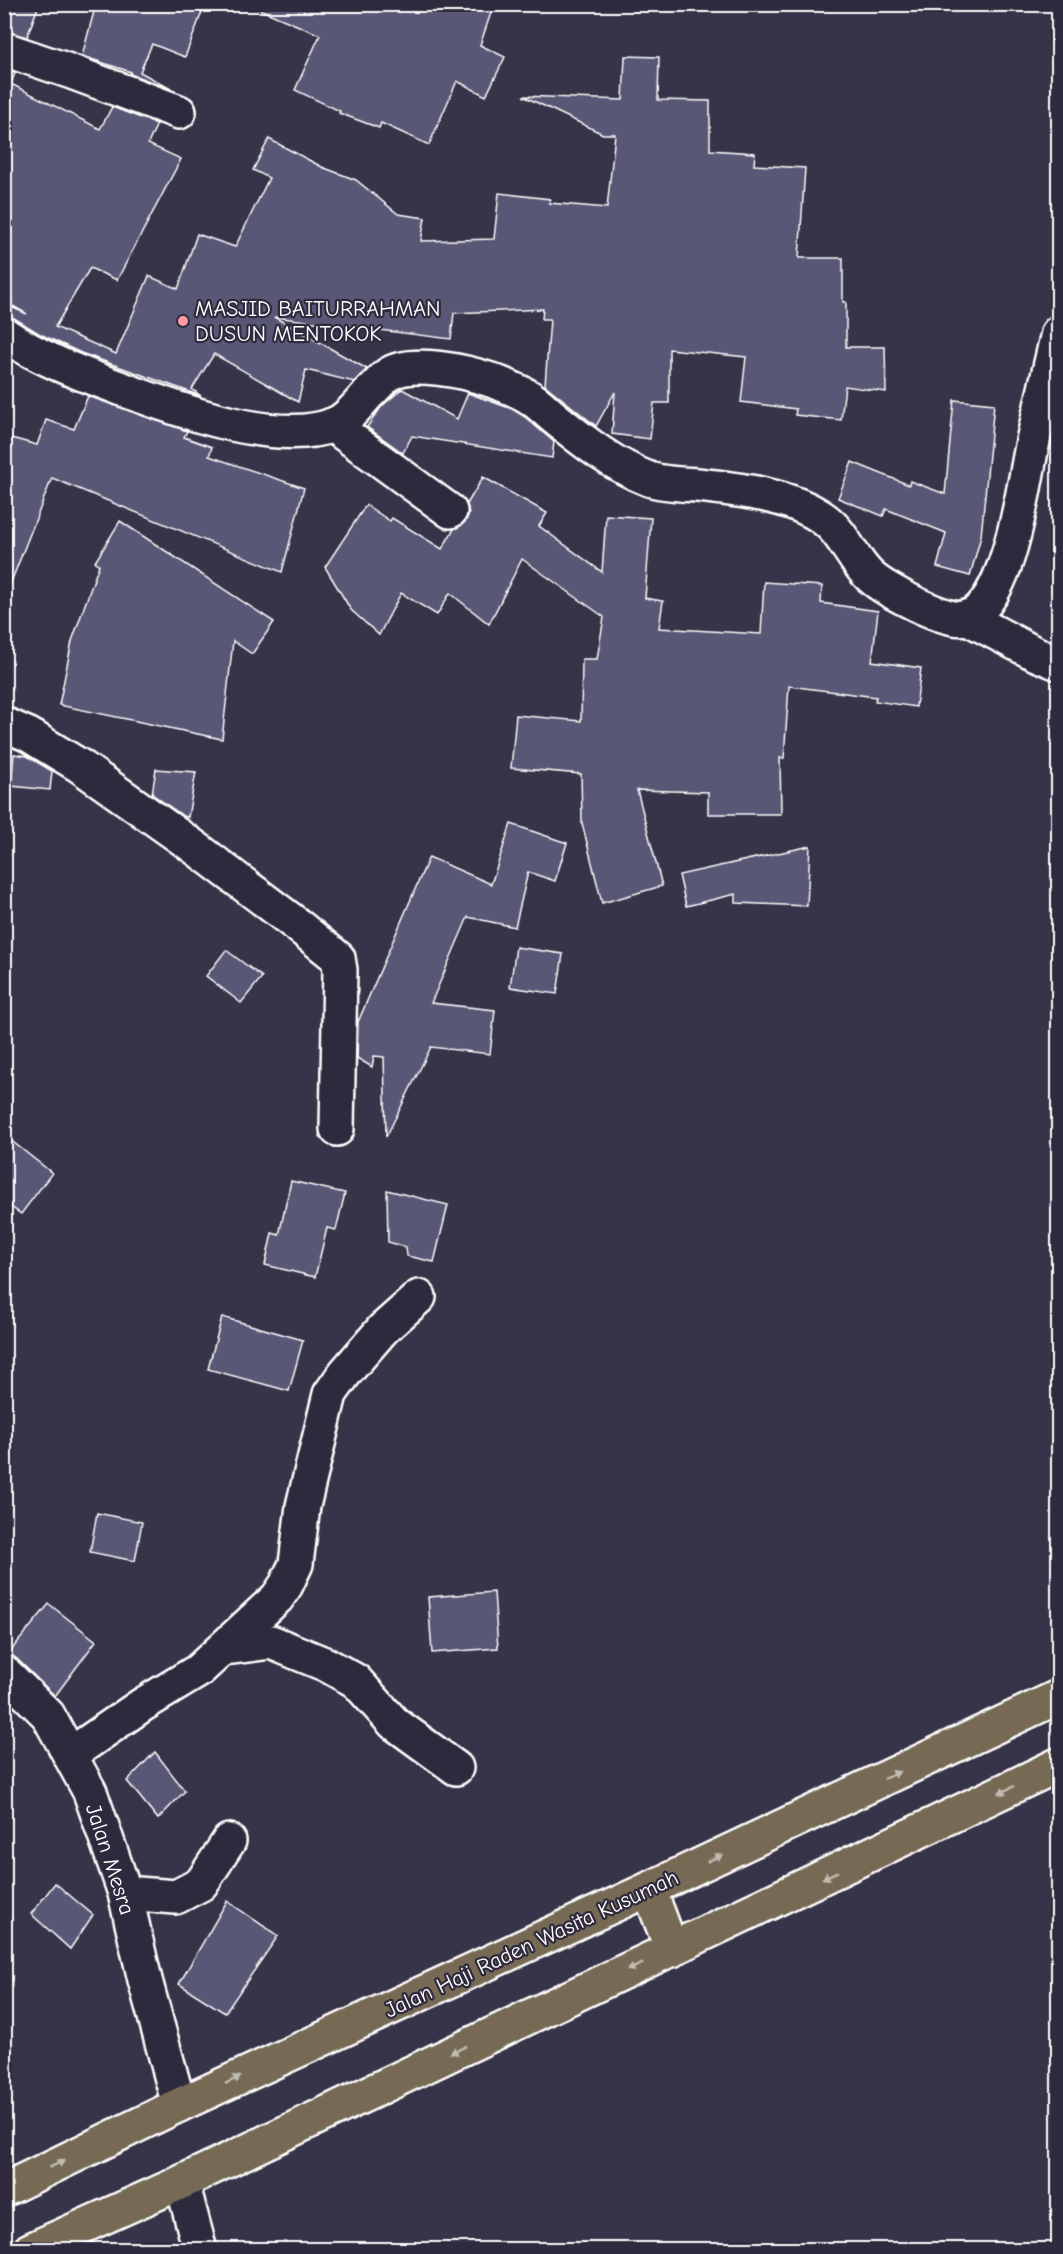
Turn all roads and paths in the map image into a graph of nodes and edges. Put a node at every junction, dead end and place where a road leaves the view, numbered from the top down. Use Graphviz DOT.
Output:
graph roads {
  1 [pos="4,49"];
  2 [pos="179,112"];
  3 [pos="1059,333"];
  4 [pos="4,334"];
  5 [pos="332,425"];
  6 [pos="450,511"];
  7 [pos="966,617"];
  8 [pos="1059,663"];
  9 [pos="4,724"];
  10 [pos="337,1129"];
  11 [pos="419,1297"];
  12 [pos="225,1648"];
  13 [pos="4,1672"];
  14 [pos="1059,1697"];
  15 [pos="71,1754"];
  16 [pos="1059,1765"];
  17 [pos="456,1768"];
  18 [pos="229,1841"];
  19 [pos="649,1889"];
  20 [pos="125,1893"];
  21 [pos="672,1950"];
  22 [pos="178,2105"];
  23 [pos="182,2182"];
  24 [pos="4,2190"];
  25 [pos="30,2250"];
  26 [pos="200,2250"];
  1 -- 2 [label="street"];
  3 -- 7 [label="street"];
  4 -- 5 [label="street"];
  5 -- 6 [label="street"];
  5 -- 7 [label="street"];
  7 -- 8 [label="street"];
  9 -- 10 [label="street"];
  11 -- 12 [label="street"];
  12 -- 15 [label="street"];
  12 -- 17 [label="street"];
  13 -- 15 [label="street, Jalan Mesra"];
  19 -- 14 [label="highway, Jalan Haji Raden Wasita Kusumah, one-way"];
  15 -- 20 [label="street, Jalan Mesra"];
  16 -- 21 [label="highway, one-way"];
  18 -- 20 [label="street"];
  19 -- 21 [label="highway"];
  22 -- 19 [label="highway, Jalan Haji Raden Wasita Kusumah, one-way"];
  20 -- 22 [label="street, Jalan Mesra"];
  21 -- 23 [label="highway, one-way"];
  24 -- 22 [label="highway, Jalan Haji Raden Wasita Kusumah, one-way"];
  23 -- 25 [label="highway"];
  23 -- 26 [label="street"];
}
